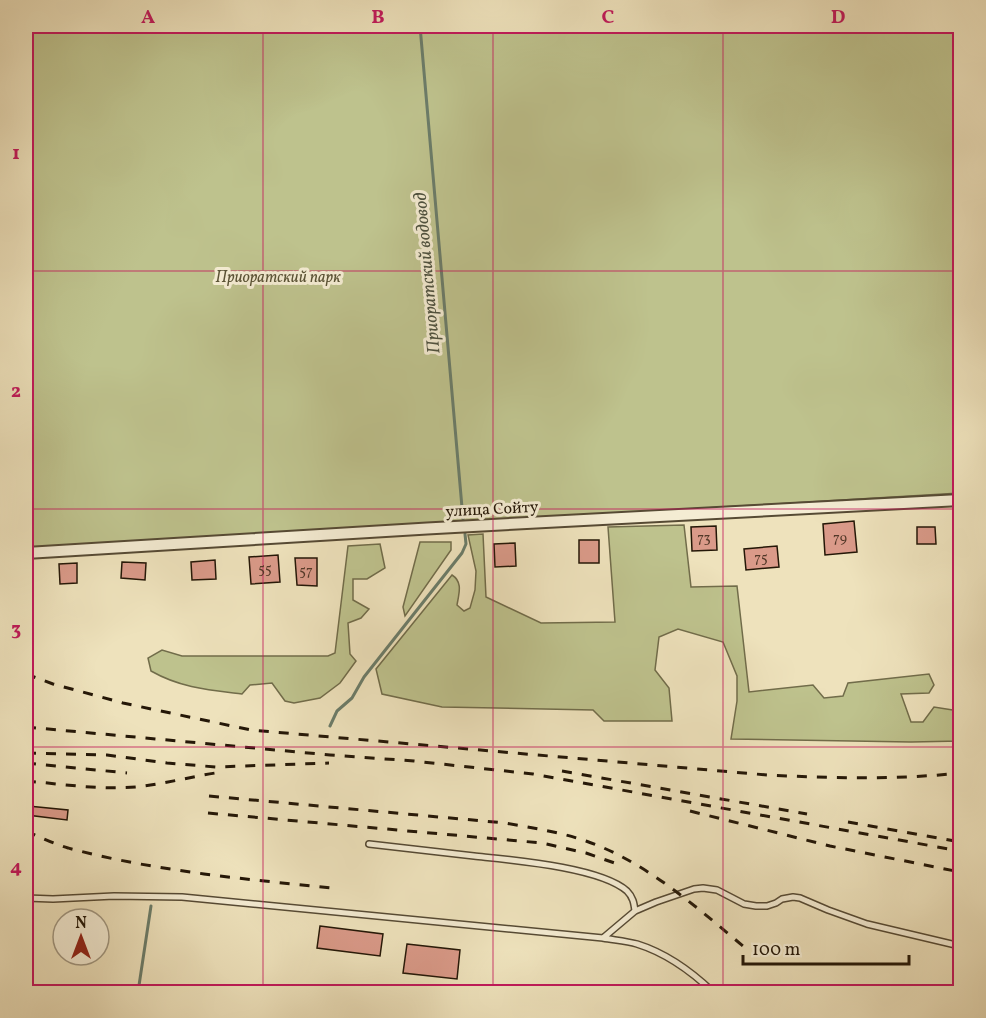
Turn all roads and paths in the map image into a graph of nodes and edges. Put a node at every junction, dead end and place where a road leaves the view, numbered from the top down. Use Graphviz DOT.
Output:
graph roads {
  1 [pos="960,500"];
  2 [pos="26,553"];
  3 [pos="369,844"];
  4 [pos="26,898"];
  5 [pos="635,911"];
  6 [pos="603,938"];
  7 [pos="960,946"];
  8 [pos="713,993"];
  1 -- 2 [label="street, улица Сойту"];
  3 -- 5 [label="lane"];
  4 -- 6 [label="lane"];
  5 -- 6 [label="lane"];
  5 -- 7 [label="lane"];
  6 -- 8 [label="lane"];
}
